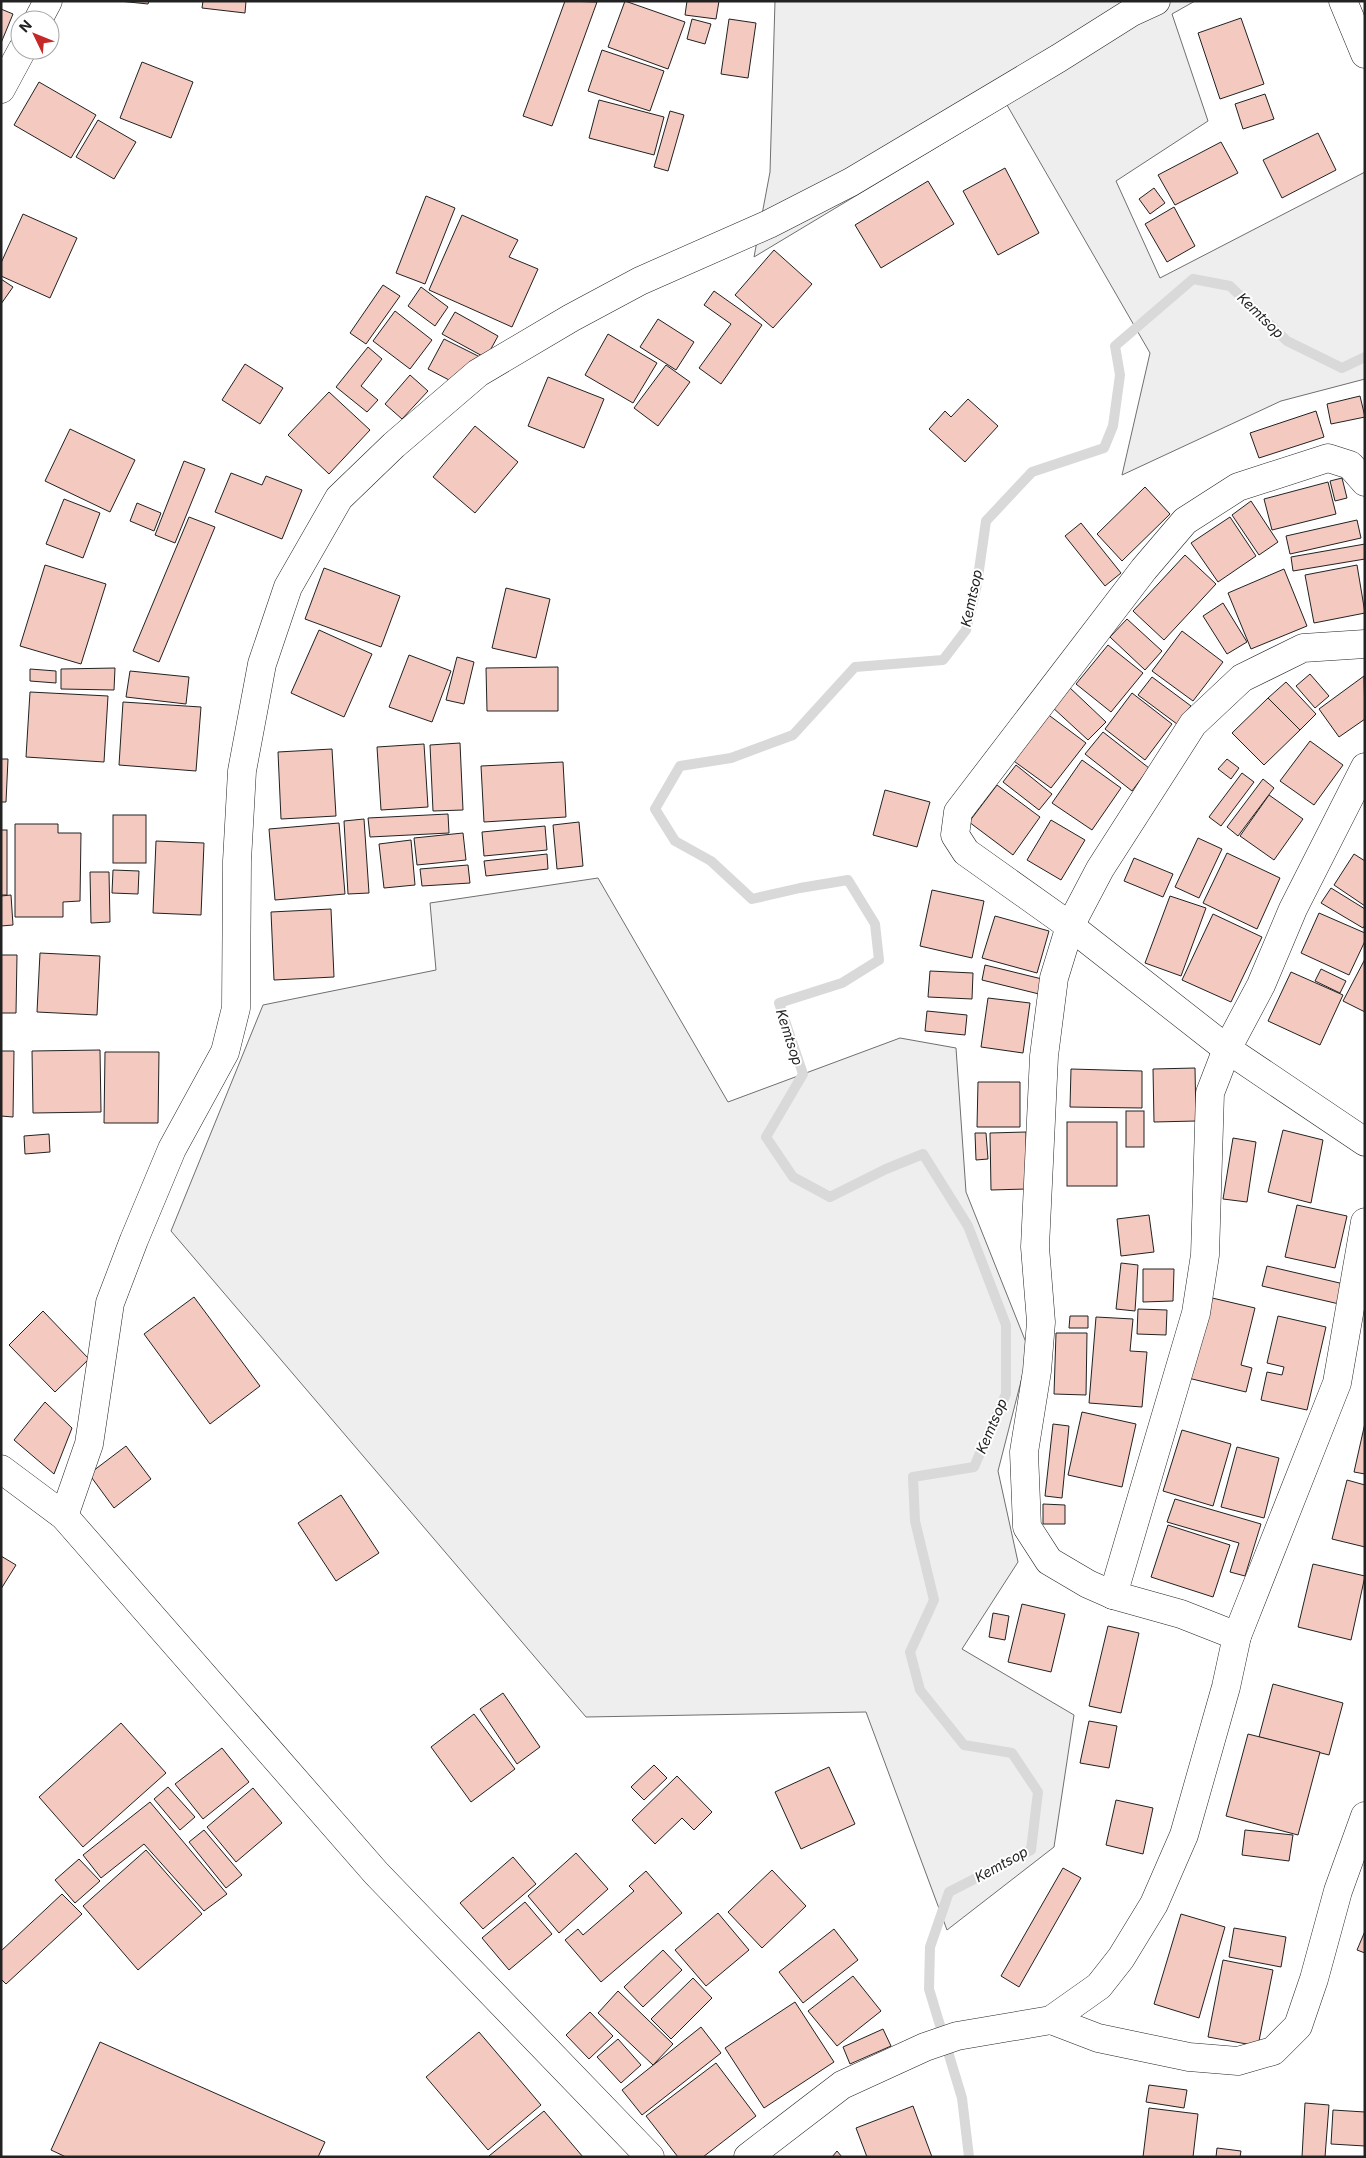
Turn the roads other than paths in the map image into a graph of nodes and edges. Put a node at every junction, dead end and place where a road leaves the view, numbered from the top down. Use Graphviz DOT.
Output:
graph roads {
  1 [pos="1156,1"];
  2 [pos="1343,1"];
  3 [pos="1365,54"];
  4 [pos="17,60"];
  5 [pos="2,88"];
  6 [pos="1365,482"];
  7 [pos="1365,644"];
  8 [pos="1365,767"];
  9 [pos="1070,926"];
  10 [pos="1227,1049"];
  11 [pos="1365,1142"];
  12 [pos="1365,1222"];
  13 [pos="1,1469"];
  14 [pos="64,1516"];
  15 [pos="1113,1595"];
  16 [pos="1237,1636"];
  17 [pos="1365,1816"];
  18 [pos="1051,2020"];
  19 [pos="650,2157"];
  20 [pos="748,2157"];
  1 -- 14 [label="street"];
  2 -- 3 [label="street"];
  4 -- 5 [label="street"];
  6 -- 9 [label="street"];
  7 -- 9 [label="street"];
  8 -- 10 [label="street"];
  9 -- 10 [label="street"];
  9 -- 15 [label="street"];
  10 -- 11 [label="street"];
  10 -- 15 [label="street"];
  12 -- 16 [label="street"];
  13 -- 14 [label="street"];
  14 -- 19 [label="street"];
  15 -- 16 [label="street"];
  16 -- 18 [label="street"];
  17 -- 18 [label="street"];
  18 -- 20 [label="street"];
}
